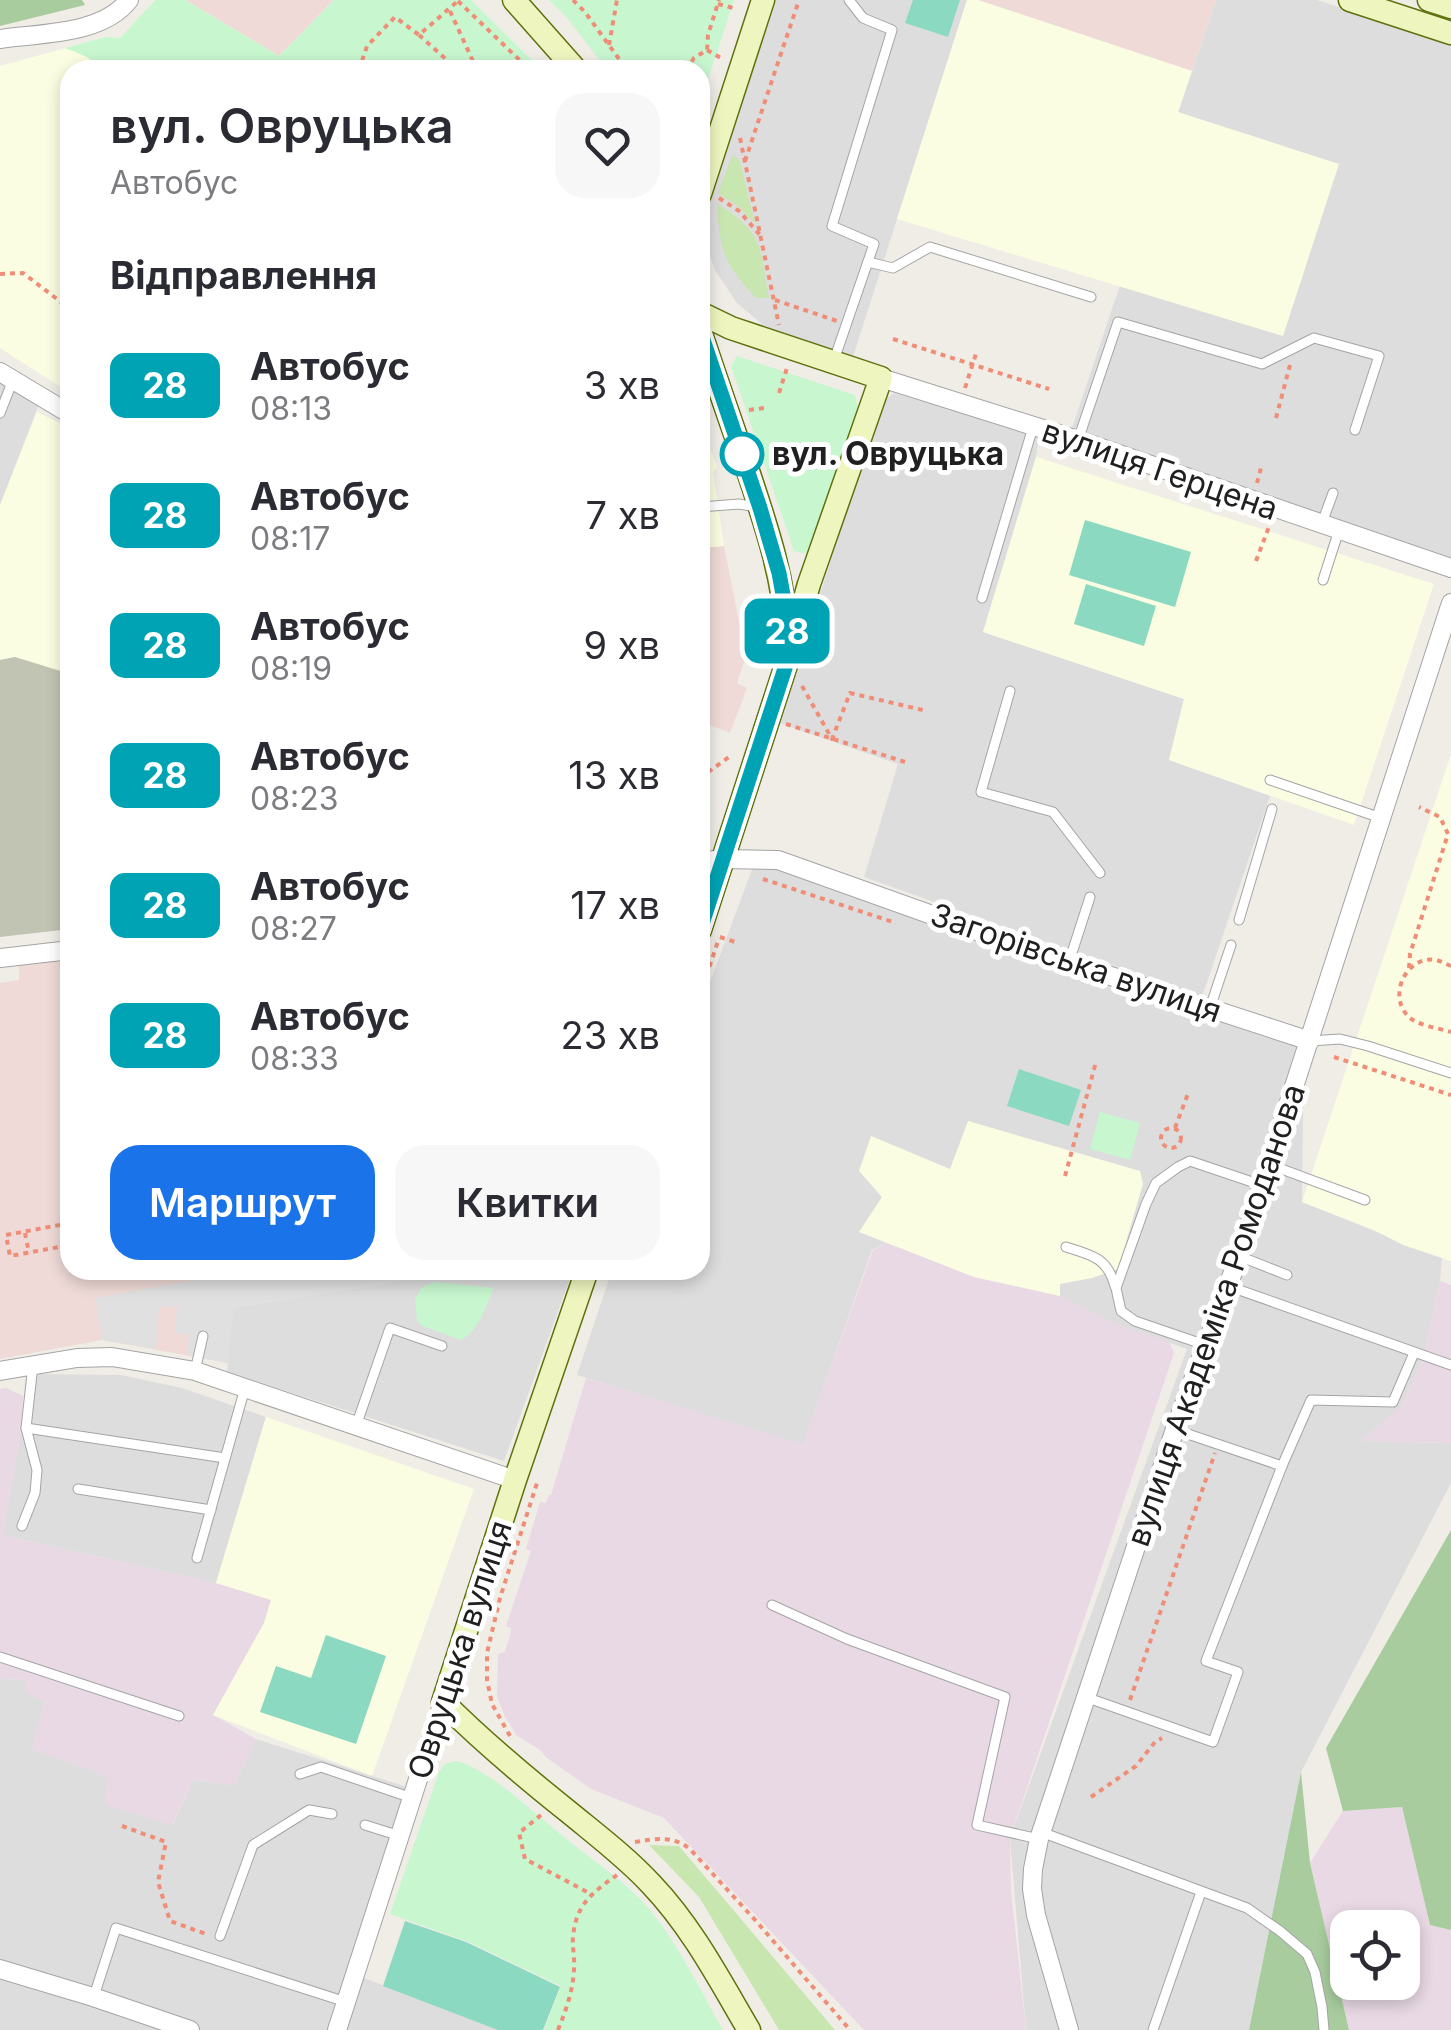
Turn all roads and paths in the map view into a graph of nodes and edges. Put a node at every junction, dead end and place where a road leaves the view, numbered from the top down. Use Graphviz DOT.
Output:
graph roads {
  1 [pos="129,0"];
  2 [pos="514,0"];
  3 [pos="573,0"];
  4 [pos="617,0"];
  5 [pos="762,0"];
  6 [pos="800,0"];
  7 [pos="850,0"];
  8 [pos="1428,0"];
  9 [pos="458,1"];
  10 [pos="719,2"];
  11 [pos="1363,2"];
  12 [pos="1451,7"];
  13 [pos="737,8"];
  14 [pos="450,9"];
  15 [pos="1451,33"];
  16 [pos="419,35"];
  17 [pos="0,39"];
  18 [pos="610,45"];
  19 [pos="707,50"];
  20 [pos="722,58"];
  21 [pos="361,60"];
  22 [pos="447,60"];
  23 [pos="471,60"];
  24 [pos="520,60"];
  25 [pos="567,60"];
  26 [pos="620,60"];
  27 [pos="693,60"];
  28 [pos="738,128"];
  29 [pos="745,162"];
  30 [pos="710,188"];
  31 [pos="710,196"];
  32 [pos="760,235"];
  33 [pos="868,262"];
  34 [pos="0,274"];
  35 [pos="1091,297"];
  36 [pos="774,299"];
  37 [pos="60,301"];
  38 [pos="710,317"];
  39 [pos="846,324"];
  40 [pos="780,330"];
  41 [pos="893,339"];
  42 [pos="1296,346"];
  43 [pos="976,354"];
  44 [pos="710,360"];
  45 [pos="833,362"];
  46 [pos="972,364"];
  47 [pos="787,368"];
  48 [pos="6,376"];
  49 [pos="881,378"];
  50 [pos="1049,389"];
  51 [pos="964,391"];
  52 [pos="779,393"];
  53 [pos="60,408"];
  54 [pos="764,408"];
  55 [pos="742,411"];
  56 [pos="0,413"];
  57 [pos="1276,418"];
  58 [pos="1033,426"];
  59 [pos="1355,430"];
  60 [pos="1078,440"];
  61 [pos="1261,468"];
  62 [pos="1260,475"];
  63 [pos="1333,493"];
  64 [pos="710,506"];
  65 [pos="760,508"];
  66 [pos="1270,523"];
  67 [pos="1330,527"];
  68 [pos="1256,561"];
  69 [pos="1451,568"];
  70 [pos="1323,580"];
  71 [pos="982,598"];
  72 [pos="1451,603"];
  73 [pos="793,672"];
  74 [pos="1010,691"];
  75 [pos="927,710"];
  76 [pos="786,724"];
  77 [pos="832,739"];
  78 [pos="729,757"];
  79 [pos="904,762"];
  80 [pos="710,771"];
  81 [pos="1270,780"];
  82 [pos="1420,807"];
  83 [pos="1272,809"];
  84 [pos="1381,818"];
  85 [pos="712,861"];
  86 [pos="1100,874"];
  87 [pos="1090,897"];
  88 [pos="1239,920"];
  89 [pos="738,943"];
  90 [pos="1230,945"];
  91 [pos="60,951"];
  92 [pos="0,958"];
  93 [pos="1069,962"];
  94 [pos="710,966"];
  95 [pos="1451,966"];
  96 [pos="1409,968"];
  97 [pos="1210,1008"];
  98 [pos="1451,1032"];
  99 [pos="1310,1041"];
  100 [pos="1334,1057"];
  101 [pos="1096,1062"];
  102 [pos="1451,1073"];
  103 [pos="1189,1091"];
  104 [pos="1451,1095"];
  105 [pos="1175,1128"];
  106 [pos="1268,1164"];
  107 [pos="1066,1176"];
  108 [pos="1262,1184"];
  109 [pos="1365,1200"];
  110 [pos="60,1226"];
  111 [pos="25,1231"];
  112 [pos="60,1247"];
  113 [pos="1066,1247"];
  114 [pos="28,1252"];
  115 [pos="1239,1256"];
  116 [pos="1287,1275"];
  117 [pos="581,1280"];
  118 [pos="1228,1286"];
  119 [pos="1116,1288"];
  120 [pos="203,1336"];
  121 [pos="442,1346"];
  122 [pos="1207,1346"];
  123 [pos="1414,1353"];
  124 [pos="33,1364"];
  125 [pos="1451,1365"];
  126 [pos="0,1370"];
  127 [pos="195,1371"];
  128 [pos="245,1388"];
  129 [pos="356,1426"];
  130 [pos="26,1428"];
  131 [pos="1175,1429"];
  132 [pos="1218,1444"];
  133 [pos="225,1458"];
  134 [pos="1282,1466"];
  135 [pos="542,1468"];
  136 [pos="515,1480"];
  137 [pos="78,1489"];
  138 [pos="210,1510"];
  139 [pos="22,1526"];
  140 [pos="197,1558"];
  141 [pos="772,1605"];
  142 [pos="0,1657"];
  143 [pos="1088,1698"];
  144 [pos="444,1702"];
  145 [pos="1126,1711"];
  146 [pos="179,1716"];
  147 [pos="1180,1730"];
  148 [pos="512,1739"];
  149 [pos="300,1774"];
  150 [pos="1091,1797"];
  151 [pos="412,1798"];
  152 [pos="332,1814"];
  153 [pos="541,1815"];
  154 [pos="365,1825"];
  155 [pos="122,1826"];
  156 [pos="1040,1835"];
  157 [pos="400,1836"];
  158 [pos="635,1842"];
  159 [pos="617,1875"];
  160 [pos="1201,1892"];
  161 [pos="591,1894"];
  162 [pos="219,1937"];
  163 [pos="0,1970"];
  164 [pos="94,1997"];
  165 [pos="346,2002"];
  166 [pos="190,2030"];
  167 [pos="337,2030"];
  168 [pos="558,2030"];
  169 [pos="749,2030"];
  170 [pos="850,2030"];
  171 [pos="1069,2030"];
  172 [pos="1153,2030"];
  173 [pos="1324,2030"];
  1 -- 17 [label="street"];
  2 -- 25 [label="street"];
  3 -- 18 [label="path"];
  4 -- 18 [label="path"];
  5 -- 30 [label="street"];
  6 -- 29 [label="path"];
  7 -- 33 [label="lane"];
  8 -- 12 [label="street"];
  9 -- 14 [label="path"];
  9 -- 24 [label="path"];
  10 -- 13 [label="path"];
  10 -- 19 [label="path"];
  11 -- 15 [label="street"];
  14 -- 16 [label="path"];
  14 -- 23 [label="path"];
  16 -- 21 [label="path"];
  16 -- 22 [label="path"];
  18 -- 26 [label="path"];
  19 -- 20 [label="path"];
  19 -- 27 [label="path"];
  28 -- 29 [label="path"];
  29 -- 32 [label="path"];
  31 -- 32 [label="path"];
  32 -- 36 [label="path"];
  33 -- 35 [label="lane"];
  33 -- 39 [label="lane"];
  34 -- 37 [label="path"];
  36 -- 39 [label="path"];
  36 -- 40 [label="path"];
  38 -- 45 [label="street, вулиця Герцена"];
  39 -- 45 [label="lane"];
  41 -- 46 [label="path"];
  42 -- 57 [label="path"];
  42 -- 59 [label="lane"];
  42 -- 60 [label="lane"];
  43 -- 46 [label="path"];
  44 -- 65 [label="street"];
  45 -- 49 [label="street, вулиця Герцена"];
  46 -- 50 [label="path"];
  46 -- 51 [label="path"];
  47 -- 52 [label="path"];
  48 -- 53 [label="street"];
  48 -- 56 [label="lane"];
  49 -- 58 [label="street, вулиця Герцена"];
  49 -- 73 [label="street"];
  54 -- 55 [label="path"];
  58 -- 60 [label="street, вулиця Герцена"];
  58 -- 71 [label="lane"];
  60 -- 67 [label="street, вулиця Герцена"];
  61 -- 62 [label="path"];
  63 -- 67 [label="lane"];
  64 -- 65 [label="lane"];
  65 -- 73 [label="street"];
  66 -- 68 [label="path"];
  67 -- 69 [label="street, вулиця Герцена"];
  67 -- 70 [label="lane"];
  72 -- 84 [label="street, вулиця Академіка Ромоданова"];
  73 -- 77 [label="path"];
  73 -- 85 [label="street"];
  74 -- 86 [label="lane"];
  75 -- 77 [label="path"];
  76 -- 77 [label="path"];
  77 -- 79 [label="path"];
  78 -- 80 [label="path"];
  81 -- 84 [label="lane"];
  82 -- 96 [label="path"];
  83 -- 88 [label="lane"];
  84 -- 99 [label="street, вулиця Академіка Ромоданова"];
  85 -- 93 [label="street, Загорівська вулиця"];
  87 -- 93 [label="lane"];
  89 -- 94 [label="path"];
  90 -- 97 [label="lane"];
  91 -- 92 [label="street"];
  93 -- 97 [label="street, Загорівська вулиця"];
  95 -- 96 [label="path"];
  96 -- 98 [label="path"];
  97 -- 99 [label="street, Загорівська вулиця"];
  99 -- 102 [label="lane, Загорівська вулиця"];
  99 -- 106 [label="street, вулиця Академіка Ромоданова"];
  100 -- 104 [label="path"];
  101 -- 107 [label="path"];
  103 -- 105 [label="path"];
  106 -- 108 [label="street, вулиця Академіка Ромоданова"];
  106 -- 109 [label="lane"];
  108 -- 115 [label="street, вулиця Академіка Ромоданова"];
  108 -- 119 [label="lane"];
  110 -- 111 [label="path"];
  111 -- 114 [label="path"];
  111 -- 114 [label="path"];
  112 -- 114 [label="path"];
  113 -- 119 [label="lane"];
  115 -- 116 [label="lane"];
  115 -- 118 [label="street, вулиця Академіка Ромоданова"];
  117 -- 136 [label="street, Овруцька вулиця"];
  118 -- 122 [label="street, вулиця Академіка Ромоданова"];
  118 -- 123 [label="lane"];
  119 -- 122 [label="lane"];
  120 -- 127 [label="lane"];
  121 -- 129 [label="lane"];
  122 -- 131 [label="street, вулиця Академіка Ромоданова"];
  123 -- 125 [label="lane"];
  123 -- 134 [label="lane"];
  124 -- 126 [label="street"];
  124 -- 127 [label="street"];
  124 -- 130 [label="lane"];
  127 -- 128 [label="street"];
  128 -- 129 [label="street"];
  128 -- 133 [label="lane"];
  129 -- 136 [label="street"];
  130 -- 133 [label="lane"];
  130 -- 139 [label="lane"];
  131 -- 132 [label="lane"];
  131 -- 143 [label="street, вулиця Академіка Ромоданова"];
  132 -- 134 [label="lane"];
  132 -- 145 [label="path"];
  133 -- 138 [label="lane"];
  134 -- 147 [label="lane"];
  135 -- 148 [label="path"];
  136 -- 144 [label="street, Овруцька вулиця"];
  137 -- 138 [label="lane"];
  138 -- 140 [label="lane"];
  141 -- 156 [label="lane"];
  142 -- 146 [label="lane"];
  143 -- 145 [label="lane"];
  143 -- 156 [label="street, вулиця Академіка Ромоданова"];
  144 -- 151 [label="street, Овруцька вулиця"];
  144 -- 169 [label="street"];
  145 -- 147 [label="lane"];
  147 -- 150 [label="path"];
  149 -- 151 [label="lane"];
  151 -- 157 [label="street, Овруцька вулиця"];
  152 -- 162 [label="lane"];
  153 -- 161 [label="path"];
  154 -- 157 [label="lane"];
  155 -- 162 [label="path"];
  156 -- 160 [label="lane"];
  156 -- 171 [label="street, вулиця Академіка Ромоданова"];
  157 -- 165 [label="street, Овруцька вулиця"];
  158 -- 170 [label="path"];
  159 -- 161 [label="path"];
  160 -- 172 [label="lane"];
  160 -- 173 [label="lane"];
  161 -- 168 [label="path"];
  163 -- 164 [label="street"];
  164 -- 165 [label="lane"];
  164 -- 166 [label="street"];
  165 -- 167 [label="street, Овруцька вулиця"];
}
